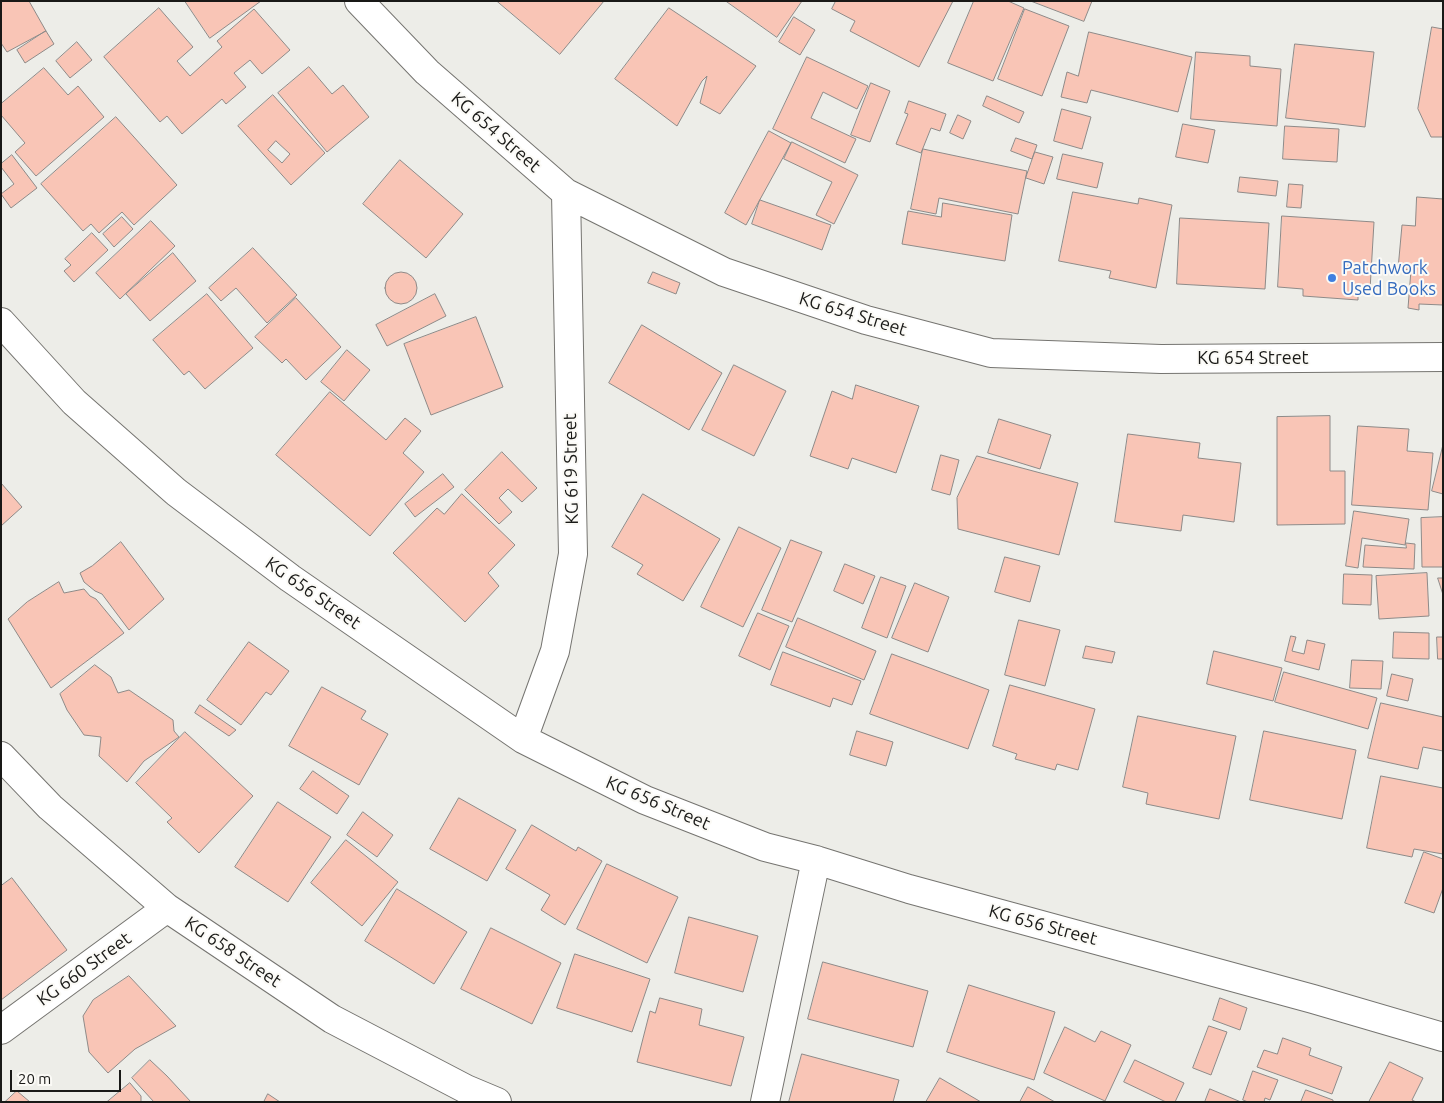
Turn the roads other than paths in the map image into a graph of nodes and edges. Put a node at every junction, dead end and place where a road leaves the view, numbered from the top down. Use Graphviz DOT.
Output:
graph roads {
  1 [pos="358,1"];
  2 [pos="566,193"];
  3 [pos="1,322"];
  4 [pos="1443,357"];
  5 [pos="523,739"];
  6 [pos="1,756"];
  7 [pos="816,860"];
  8 [pos="166,908"];
  9 [pos="1,1030"];
  10 [pos="1443,1037"];
  11 [pos="497,1102"];
  12 [pos="765,1102"];
  1 -- 2 [label="street, KG 654 Street"];
  2 -- 4 [label="street, KG 654 Street"];
  2 -- 5 [label="street, KG 619 Street"];
  3 -- 5 [label="street, KG 656 Street"];
  5 -- 7 [label="street, KG 656 Street"];
  6 -- 8 [label="street, KG 658 Street"];
  7 -- 10 [label="street, KG 656 Street"];
  7 -- 12 [label="street"];
  8 -- 9 [label="street, KG 660 Street"];
  8 -- 11 [label="street, KG 658 Street"];
}
